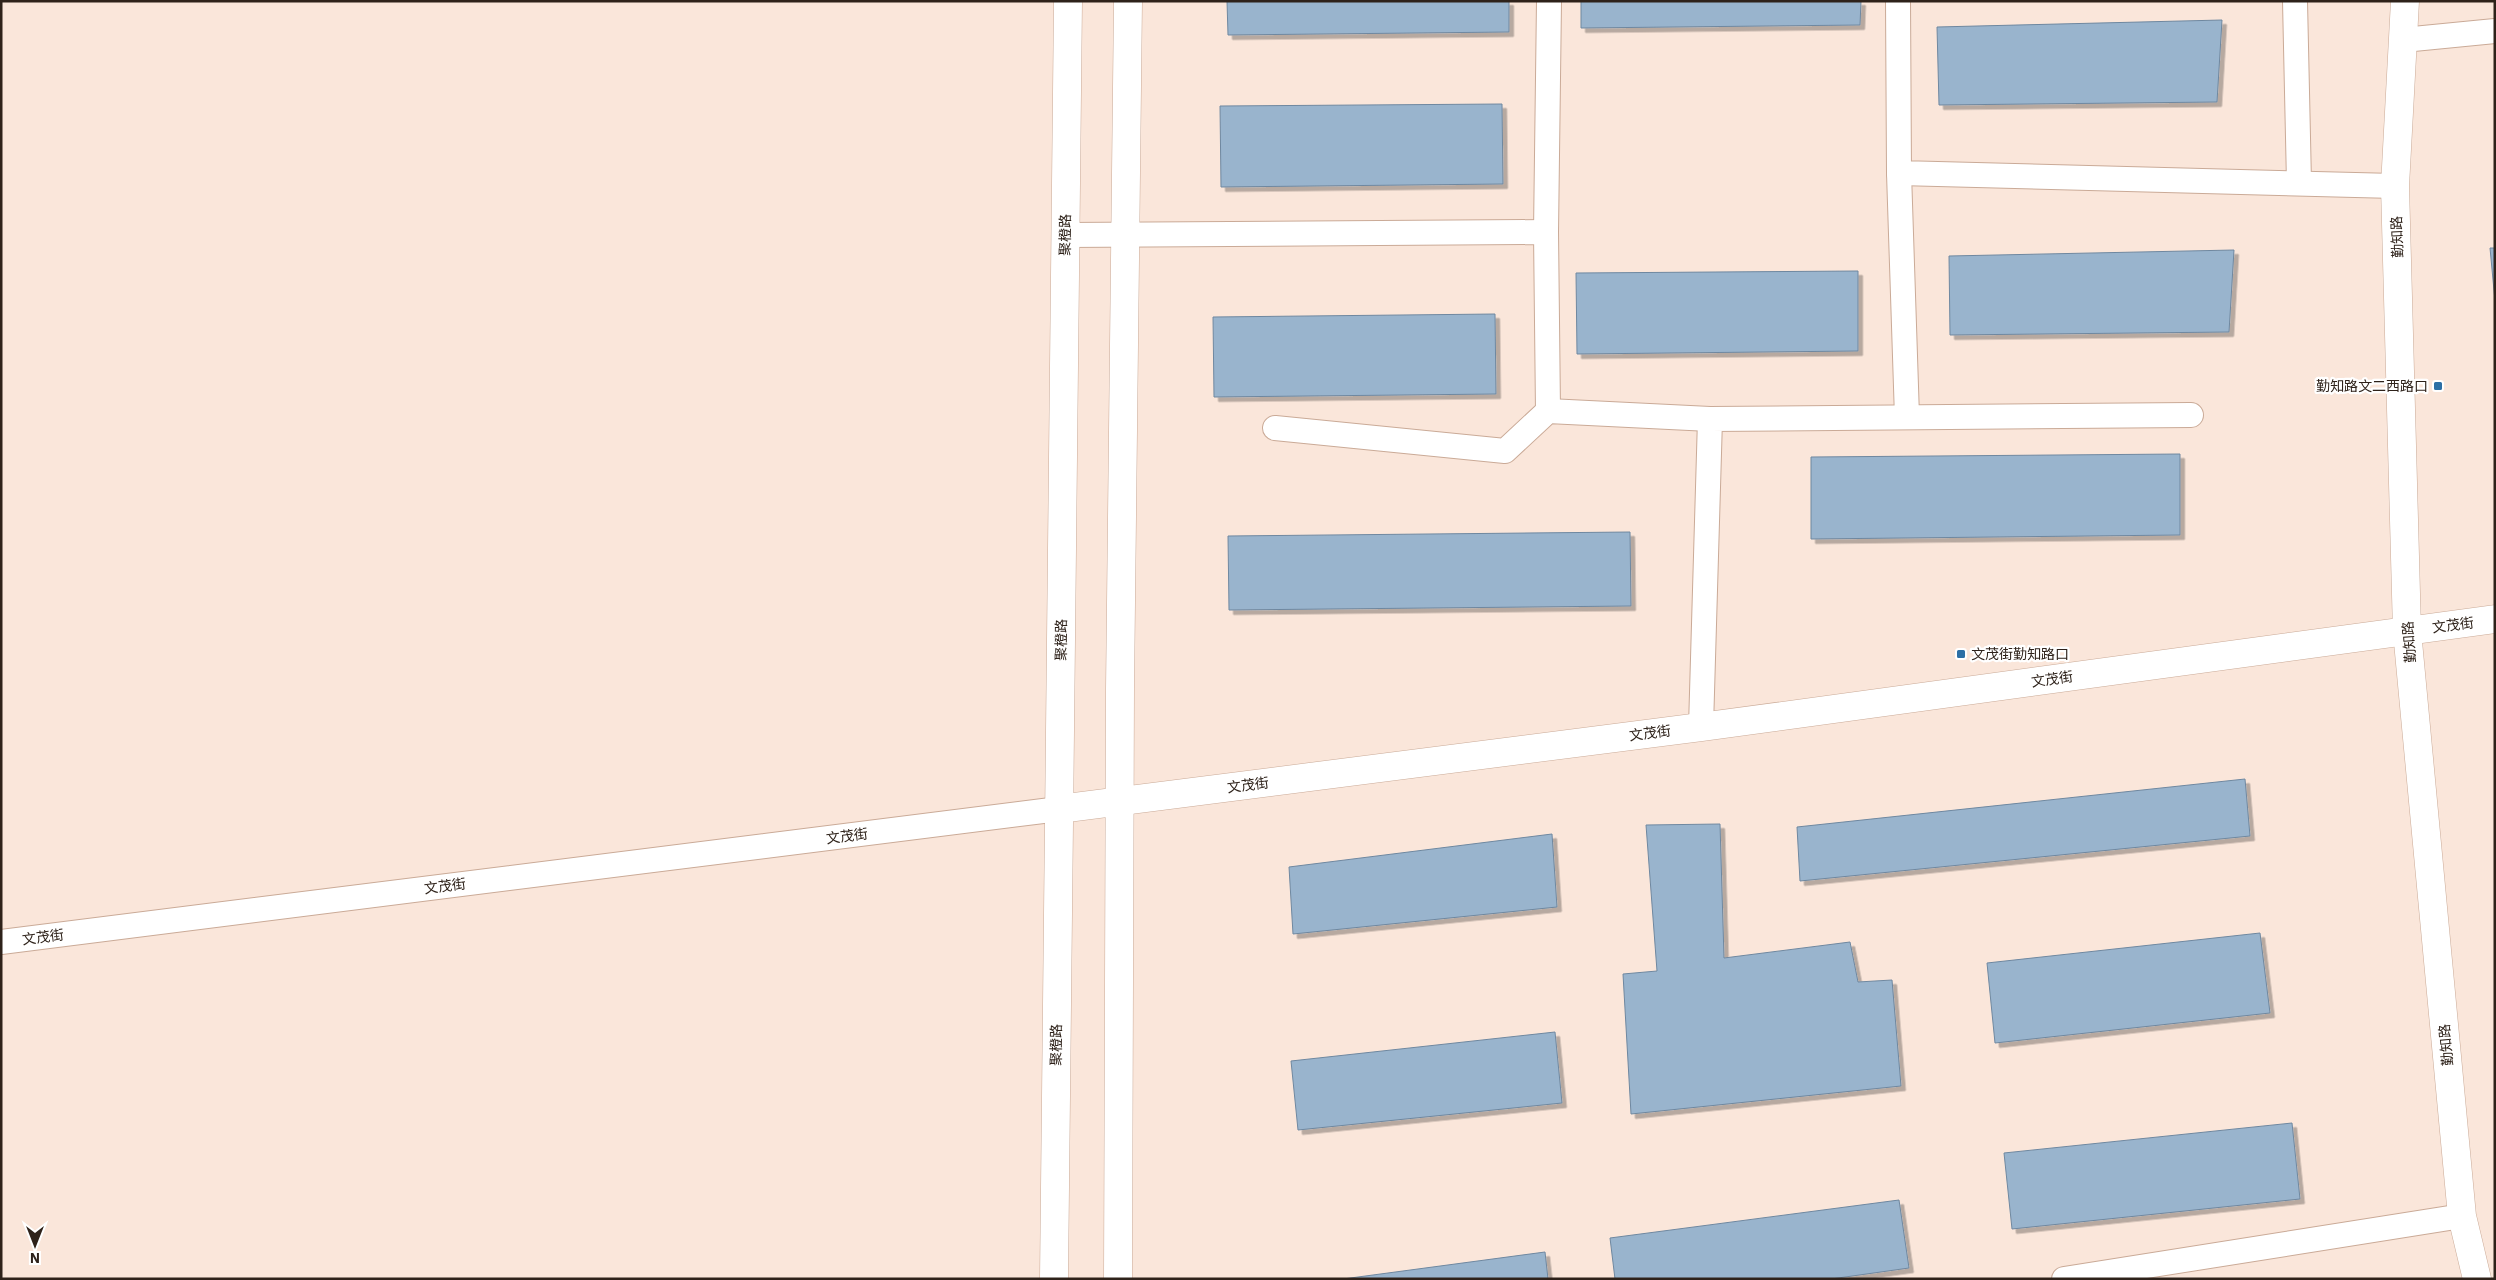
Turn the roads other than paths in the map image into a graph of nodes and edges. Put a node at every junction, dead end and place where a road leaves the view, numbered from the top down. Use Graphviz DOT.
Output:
graph roads {
  1 [pos="1068,1"];
  2 [pos="1128,1"];
  3 [pos="1549,1"];
  4 [pos="1898,1"];
  5 [pos="2295,1"];
  6 [pos="2404,1"];
  7 [pos="2495,32"];
  8 [pos="2402,40"];
  9 [pos="1900,173"];
  10 [pos="2299,183"];
  11 [pos="2395,186"];
  12 [pos="1546,232"];
  13 [pos="1065,235"];
  14 [pos="1126,235"];
  15 [pos="1548,411"];
  16 [pos="2192,415"];
  17 [pos="1907,417"];
  18 [pos="1710,419"];
  19 [pos="1275,428"];
  20 [pos="2495,619"];
  21 [pos="2407,631"];
  22 [pos="1701,727"];
  23 [pos="1119,801"];
  24 [pos="1059,809"];
  25 [pos="1,942"];
  26 [pos="2462,1216"];
  27 [pos="1054,1279"];
  28 [pos="1118,1279"];
  29 [pos="2064,1279"];
  30 [pos="2477,1279"];
  1 -- 13 [label="street, 聚橙路"];
  2 -- 14 [label="street"];
  3 -- 12 [label="lane"];
  4 -- 9 [label="lane"];
  5 -- 10 [label="lane"];
  6 -- 8 [label="street, 勤知路"];
  7 -- 8 [label="lane"];
  8 -- 11 [label="street, 勤知路"];
  9 -- 10 [label="lane"];
  9 -- 17 [label="lane"];
  10 -- 11 [label="lane"];
  11 -- 21 [label="street, 勤知路"];
  12 -- 14 [label="lane"];
  12 -- 15 [label="lane"];
  13 -- 14 [label="lane"];
  13 -- 24 [label="street, 聚橙路"];
  14 -- 23 [label="street"];
  15 -- 18 [label="lane"];
  15 -- 19 [label="lane"];
  16 -- 17 [label="lane"];
  17 -- 18 [label="lane"];
  18 -- 22 [label="lane"];
  20 -- 21 [label="street, 文茂街"];
  21 -- 22 [label="street, 文茂街"];
  21 -- 26 [label="street, 勤知路"];
  22 -- 23 [label="street, 文茂街"];
  23 -- 24 [label="street, 文茂街"];
  23 -- 28 [label="street"];
  24 -- 25 [label="lane, 文茂街"];
  24 -- 27 [label="street, 聚橙路"];
  26 -- 29 [label="lane"];
  26 -- 30 [label="street, 勤知路"];
}
